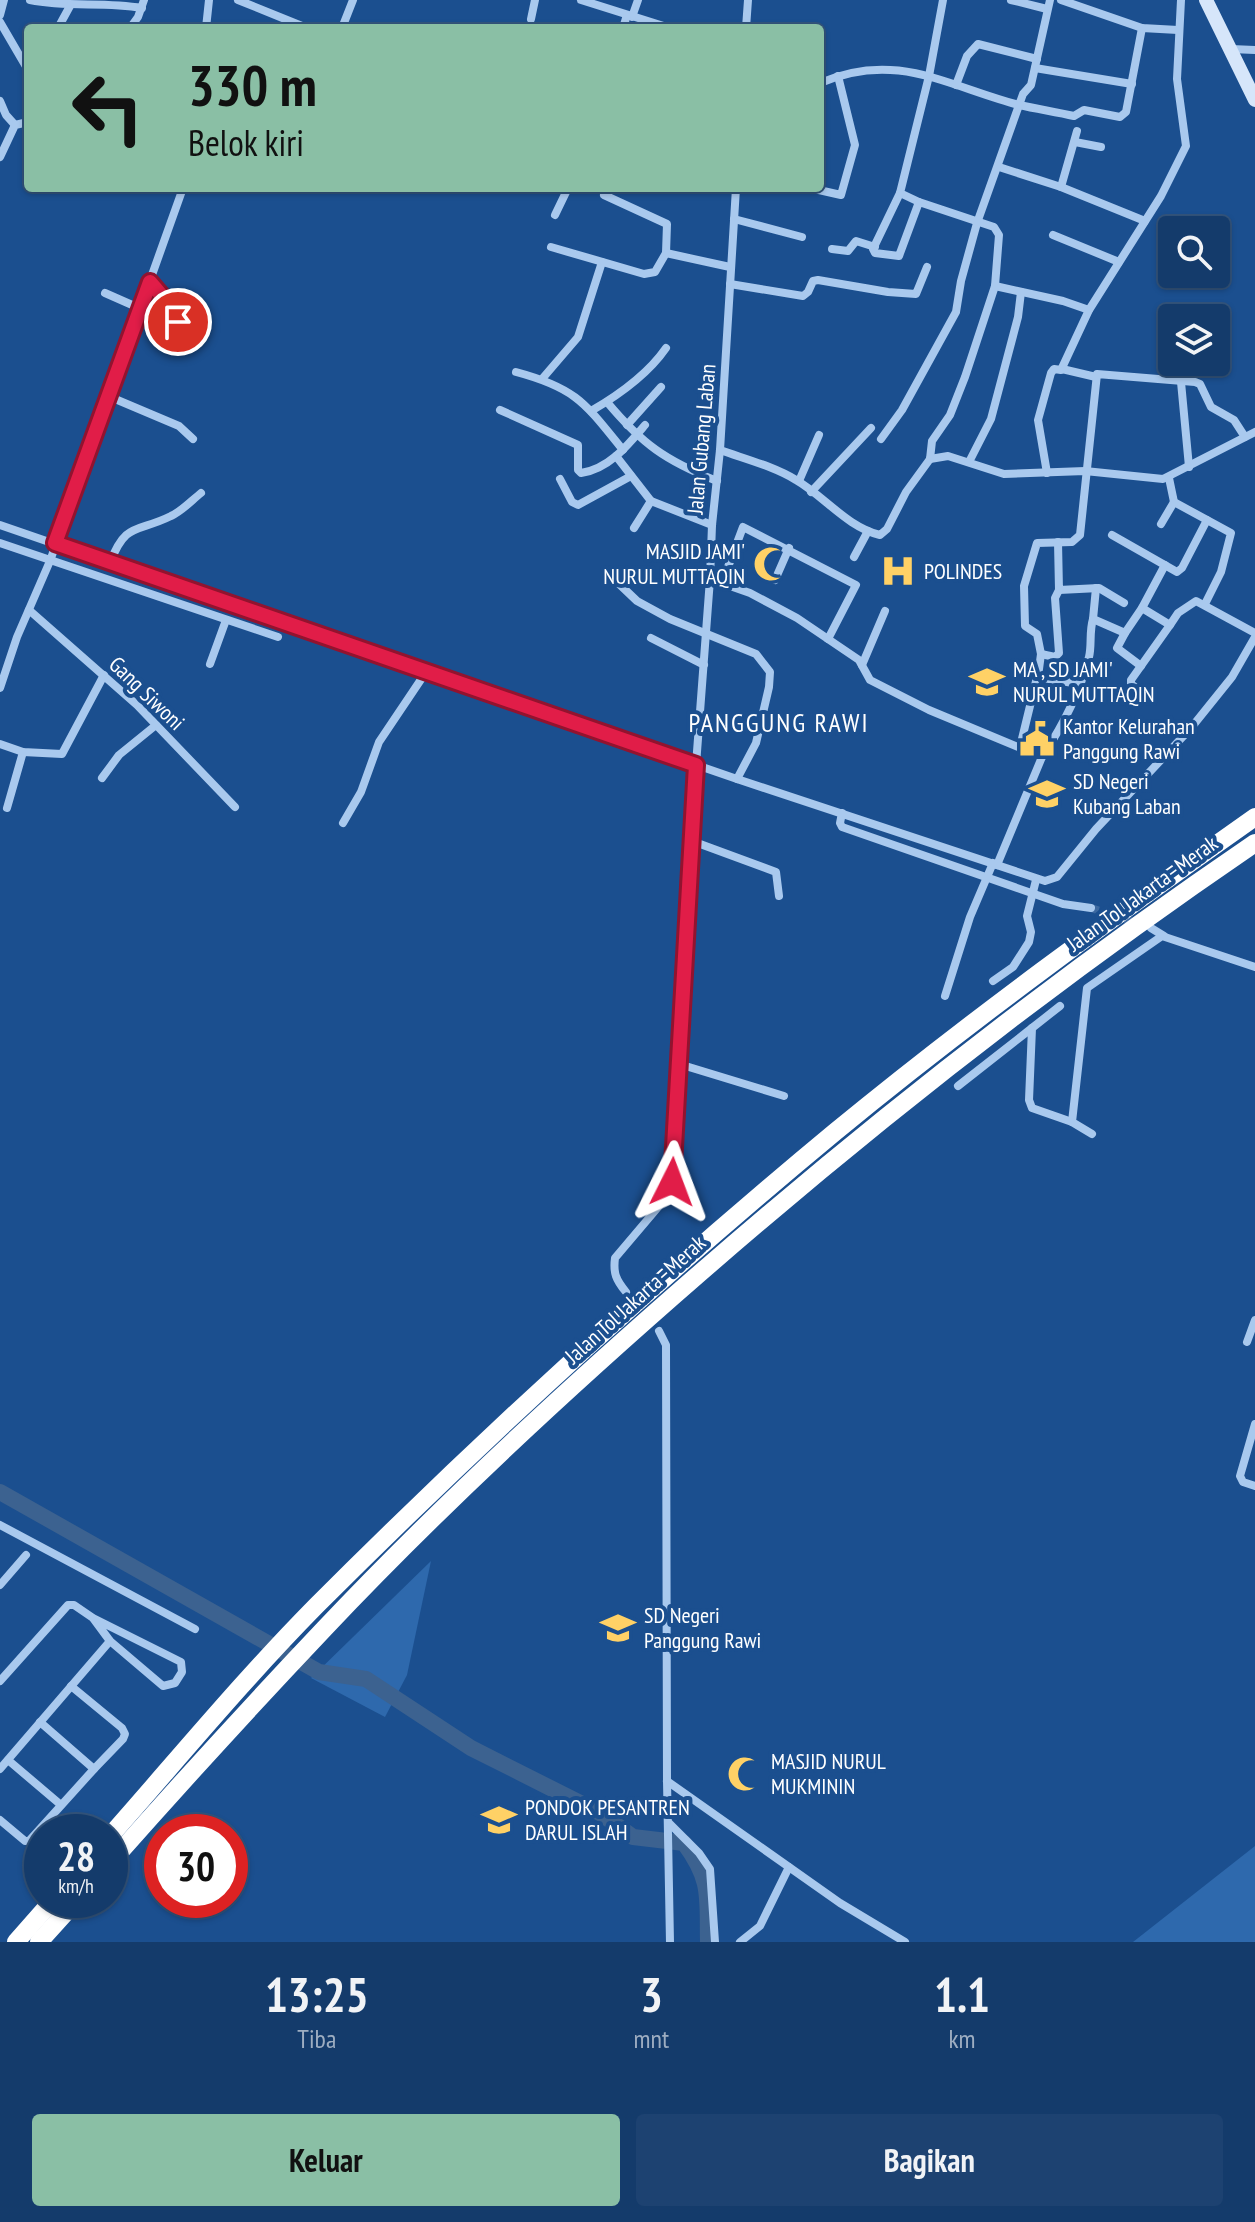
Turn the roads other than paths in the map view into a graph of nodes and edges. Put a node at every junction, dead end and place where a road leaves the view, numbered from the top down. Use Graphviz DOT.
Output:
graph roads {
  1 [pos="4,0"];
  2 [pos="30,0"];
  3 [pos="209,0"];
  4 [pos="238,0"];
  5 [pos="353,0"];
  6 [pos="535,0"];
  7 [pos="581,0"];
  8 [pos="638,0"];
  9 [pos="748,0"];
  10 [pos="943,0"];
  11 [pos="1011,0"];
  12 [pos="1061,0"];
  13 [pos="1181,0"];
  14 [pos="1206,0"];
  15 [pos="143,4"];
  16 [pos="1049,5"];
  17 [pos="70,6"];
  18 [pos="0,15"];
  19 [pos="630,16"];
  20 [pos="531,19"];
  21 [pos="0,22"];
  22 [pos="60,24"];
  23 [pos="132,24"];
  24 [pos="206,24"];
  25 [pos="297,24"];
  26 [pos="344,24"];
  27 [pos="625,24"];
  28 [pos="657,24"];
  29 [pos="746,24"];
  30 [pos="1142,28"];
  31 [pos="1178,30"];
  32 [pos="1231,49"];
  33 [pos="1255,50"];
  34 [pos="24,63"];
  35 [pos="1036,63"];
  36 [pos="838,76"];
  37 [pos="929,76"];
  38 [pos="824,81"];
  39 [pos="1132,84"];
  40 [pos="956,85"];
  41 [pos="1255,100"];
  42 [pos="0,101"];
  43 [pos="1019,105"];
  44 [pos="24,123"];
  45 [pos="15,125"];
  46 [pos="1077,131"];
  47 [pos="1075,142"];
  48 [pos="1101,147"];
  49 [pos="0,157"];
  50 [pos="999,167"];
  51 [pos="1061,187"];
  52 [pos="824,191"];
  53 [pos="182,192"];
  54 [pos="566,192"];
  55 [pos="736,192"];
  56 [pos="900,193"];
  57 [pos="604,195"];
  58 [pos="919,202"];
  59 [pos="555,215"];
  60 [pos="734,219"];
  61 [pos="1145,221"];
  62 [pos="977,223"];
  63 [pos="1053,235"];
  64 [pos="802,237"];
  65 [pos="551,247"];
  66 [pos="875,247"];
  67 [pos="832,249"];
  68 [pos="666,253"];
  69 [pos="602,262"];
  70 [pos="1119,262"];
  71 [pos="730,267"];
  72 [pos="927,267"];
  73 [pos="150,282"];
  74 [pos="730,284"];
  75 [pos="995,286"];
  76 [pos="1021,292"];
  77 [pos="105,293"];
  78 [pos="139,308"];
  79 [pos="1089,310"];
  80 [pos="193,347"];
  81 [pos="666,348"];
  82 [pos="1062,369"];
  83 [pos="516,372"];
  84 [pos="1096,377"];
  85 [pos="542,379"];
  86 [pos="1181,382"];
  87 [pos="661,387"];
  88 [pos="108,396"];
  89 [pos="607,402"];
  90 [pos="500,410"];
  91 [pos="591,411"];
  92 [pos="627,425"];
  93 [pos="645,425"];
  94 [pos="871,428"];
  95 [pos="1255,432"];
  96 [pos="637,435"];
  97 [pos="819,435"];
  98 [pos="1245,437"];
  99 [pos="193,439"];
  100 [pos="881,439"];
  101 [pos="720,450"];
  102 [pos="620,453"];
  103 [pos="930,459"];
  104 [pos="969,462"];
  105 [pos="1189,467"];
  106 [pos="1085,471"];
  107 [pos="1047,473"];
  108 [pos="631,476"];
  109 [pos="1169,478"];
  110 [pos="560,479"];
  111 [pos="717,481"];
  112 [pos="799,481"];
  113 [pos="811,492"];
  114 [pos="201,493"];
  115 [pos="651,501"];
  116 [pos="1174,502"];
  117 [pos="1207,520"];
  118 [pos="1161,524"];
  119 [pos="0,525"];
  120 [pos="712,525"];
  121 [pos="634,528"];
  122 [pos="868,531"];
  123 [pos="1112,535"];
  124 [pos="1058,542"];
  125 [pos="0,543"];
  126 [pos="54,546"];
  127 [pos="789,548"];
  128 [pos="854,557"];
  129 [pos="50,560"];
  130 [pos="110,563"];
  131 [pos="1165,565"];
  132 [pos="613,574"];
  133 [pos="710,579"];
  134 [pos="775,580"];
  135 [pos="722,583"];
  136 [pos="1096,588"];
  137 [pos="1059,590"];
  138 [pos="182,598"];
  139 [pos="1124,603"];
  140 [pos="1205,604"];
  141 [pos="1142,608"];
  142 [pos="29,610"];
  143 [pos="885,611"];
  144 [pos="1093,619"];
  145 [pos="226,620"];
  146 [pos="1170,625"];
  147 [pos="1125,633"];
  148 [pos="706,635"];
  149 [pos="1255,635"];
  150 [pos="278,637"];
  151 [pos="651,638"];
  152 [pos="828,639"];
  153 [pos="1041,654"];
  154 [pos="860,662"];
  155 [pos="210,664"];
  156 [pos="704,665"];
  157 [pos="1141,666"];
  158 [pos="426,672"];
  159 [pos="104,675"];
  160 [pos="1037,677"];
  161 [pos="1079,684"];
  162 [pos="0,688"];
  163 [pos="1150,698"];
  164 [pos="156,725"];
  165 [pos="0,744"];
  166 [pos="1020,747"];
  167 [pos="23,752"];
  168 [pos="1042,757"];
  169 [pos="696,765"];
  170 [pos="102,778"];
  171 [pos="737,779"];
  172 [pos="235,807"];
  173 [pos="7,808"];
  174 [pos="842,813"];
  175 [pos="1255,817"];
  176 [pos="343,823"];
  177 [pos="692,841"];
  178 [pos="1255,843"];
  179 [pos="991,870"];
  180 [pos="1033,888"];
  181 [pos="779,896"];
  182 [pos="1091,908"];
  183 [pos="1151,928"];
  184 [pos="1164,936"];
  185 [pos="1255,967"];
  186 [pos="993,981"];
  187 [pos="945,996"];
  188 [pos="1060,1006"];
  189 [pos="1032,1028"];
  190 [pos="679,1064"];
  191 [pos="958,1086"];
  192 [pos="784,1096"];
  193 [pos="1072,1122"];
  194 [pos="1092,1134"];
  195 [pos="626,1292"];
  196 [pos="1255,1320"];
  197 [pos="659,1331"];
  198 [pos="1247,1342"];
  199 [pos="1255,1424"];
  200 [pos="1255,1486"];
  201 [pos="0,1525"];
  202 [pos="26,1555"];
  203 [pos="0,1585"];
  204 [pos="93,1618"];
  205 [pos="195,1629"];
  206 [pos="110,1641"];
  207 [pos="0,1681"];
  208 [pos="71,1686"];
  209 [pos="40,1722"];
  210 [pos="8,1760"];
  211 [pos="0,1769"];
  212 [pos="94,1769"];
  213 [pos="667,1781"];
  214 [pos="61,1805"];
  215 [pos="128,1816"];
  216 [pos="0,1820"];
  217 [pos="668,1825"];
  218 [pos="128,1843"];
  219 [pos="789,1867"];
  220 [pos="37,1918"];
  221 [pos="61,1918"];
  222 [pos="16,1942"];
  223 [pos="39,1942"];
  224 [pos="670,1942"];
  225 [pos="715,1942"];
  226 [pos="740,1942"];
  227 [pos="905,1942"];
  1 -- 18 [label="street"];
  2 -- 17 [label="street"];
  3 -- 24 [label="street"];
  4 -- 25 [label="street"];
  5 -- 26 [label="street"];
  6 -- 20 [label="street"];
  7 -- 19 [label="street"];
  8 -- 19 [label="street"];
  9 -- 29 [label="street"];
  10 -- 37 [label="street"];
  11 -- 16 [label="street"];
  12 -- 30 [label="street"];
  13 -- 31 [label="street"];
  14 -- 32 [label="street"];
  15 -- 17 [label="street"];
  15 -- 23 [label="street"];
  16 -- 35 [label="street"];
  17 -- 22 [label="street"];
  19 -- 27 [label="street"];
  19 -- 28 [label="street"];
  21 -- 34 [label="street"];
  30 -- 31 [label="street"];
  30 -- 39 [label="street"];
  31 -- 61 [label="street"];
  32 -- 33 [label="street"];
  32 -- 41 [label="street"];
  35 -- 39 [label="street"];
  35 -- 40 [label="street"];
  35 -- 43 [label="street"];
  36 -- 37 [label="street"];
  36 -- 38 [label="street"];
  36 -- 52 [label="street"];
  37 -- 40 [label="street"];
  37 -- 56 [label="street"];
  39 -- 43 [label="street"];
  40 -- 43 [label="street"];
  42 -- 45 [label="street"];
  43 -- 50 [label="street"];
  44 -- 45 [label="street"];
  45 -- 49 [label="street"];
  46 -- 47 [label="street"];
  47 -- 48 [label="street"];
  47 -- 51 [label="street"];
  50 -- 51 [label="street"];
  50 -- 62 [label="street"];
  51 -- 61 [label="street"];
  53 -- 73 [label="street"];
  54 -- 59 [label="street"];
  55 -- 60 [label="street, Jalan Gubang Laban"];
  56 -- 58 [label="street"];
  56 -- 66 [label="street"];
  57 -- 68 [label="street"];
  58 -- 62 [label="street"];
  58 -- 66 [label="street"];
  60 -- 64 [label="street"];
  60 -- 71 [label="street, Jalan Gubang Laban"];
  61 -- 70 [label="street"];
  62 -- 75 [label="street"];
  62 -- 100 [label="street"];
  63 -- 70 [label="street"];
  65 -- 69 [label="street"];
  66 -- 67 [label="street"];
  68 -- 69 [label="street"];
  68 -- 71 [label="street"];
  69 -- 85 [label="street"];
  70 -- 79 [label="street"];
  71 -- 74 [label="street, Jalan Gubang Laban"];
  72 -- 74 [label="street"];
  73 -- 78 [label="street"];
  73 -- 80 [label="street"];
  74 -- 101 [label="street, Jalan Gubang Laban"];
  75 -- 76 [label="street"];
  75 -- 103 [label="street"];
  76 -- 79 [label="street"];
  76 -- 104 [label="street"];
  77 -- 78 [label="street"];
  78 -- 88 [label="street"];
  79 -- 82 [label="street"];
  81 -- 89 [label="street"];
  82 -- 84 [label="street"];
  82 -- 107 [label="street"];
  83 -- 85 [label="street"];
  84 -- 86 [label="street"];
  84 -- 106 [label="street"];
  85 -- 91 [label="street"];
  86 -- 98 [label="street"];
  86 -- 105 [label="street"];
  87 -- 92 [label="street"];
  88 -- 99 [label="street"];
  88 -- 126 [label="street"];
  89 -- 91 [label="street"];
  89 -- 92 [label="street"];
  90 -- 102 [label="street"];
  91 -- 102 [label="street"];
  92 -- 96 [label="street"];
  93 -- 96 [label="street"];
  94 -- 113 [label="street"];
  95 -- 98 [label="street"];
  96 -- 102 [label="street"];
  96 -- 111 [label="street"];
  97 -- 112 [label="street"];
  98 -- 105 [label="street"];
  101 -- 111 [label="street, Jalan Gubang Laban"];
  101 -- 112 [label="street"];
  102 -- 108 [label="street"];
  103 -- 104 [label="street"];
  103 -- 122 [label="street"];
  104 -- 107 [label="street"];
  105 -- 109 [label="street"];
  106 -- 107 [label="street"];
  106 -- 109 [label="street"];
  106 -- 124 [label="street"];
  108 -- 110 [label="street"];
  108 -- 115 [label="street"];
  109 -- 116 [label="street"];
  111 -- 120 [label="street, Jalan Gubang Laban"];
  112 -- 113 [label="street"];
  113 -- 122 [label="street"];
  114 -- 130 [label="street"];
  115 -- 120 [label="street"];
  115 -- 121 [label="street"];
  116 -- 117 [label="street"];
  116 -- 118 [label="street"];
  117 -- 131 [label="street"];
  117 -- 140 [label="street"];
  119 -- 126 [label="street"];
  120 -- 133 [label="street, Jalan Gubang Laban"];
  122 -- 128 [label="street"];
  123 -- 131 [label="street"];
  124 -- 137 [label="street"];
  124 -- 153 [label="street"];
  125 -- 129 [label="street"];
  126 -- 129 [label="street"];
  126 -- 130 [label="street"];
  127 -- 134 [label="street"];
  127 -- 135 [label="street"];
  127 -- 152 [label="street"];
  129 -- 138 [label="street"];
  129 -- 142 [label="street"];
  130 -- 138 [label="street"];
  131 -- 141 [label="street"];
  132 -- 148 [label="street"];
  133 -- 135 [label="street"];
  133 -- 148 [label="street, Jalan Gubang Laban"];
  135 -- 152 [label="street"];
  136 -- 137 [label="street"];
  136 -- 139 [label="street"];
  136 -- 144 [label="street"];
  137 -- 153 [label="street"];
  138 -- 145 [label="street"];
  138 -- 158 [label="street"];
  140 -- 146 [label="street"];
  140 -- 149 [label="street"];
  141 -- 146 [label="street"];
  141 -- 147 [label="street"];
  142 -- 159 [label="street, Gang Siwoni"];
  142 -- 162 [label="street"];
  143 -- 154 [label="street"];
  144 -- 147 [label="street"];
  144 -- 161 [label="street"];
  145 -- 150 [label="street"];
  145 -- 155 [label="street"];
  146 -- 157 [label="street"];
  147 -- 157 [label="street"];
  148 -- 156 [label="street, Jalan Gubang Laban"];
  148 -- 171 [label="street"];
  149 -- 180 [label="street"];
  151 -- 156 [label="street"];
  152 -- 154 [label="street"];
  153 -- 160 [label="street"];
  154 -- 166 [label="street"];
  156 -- 169 [label="street, Jalan Gubang Laban"];
  157 -- 163 [label="street"];
  158 -- 169 [label="street"];
  158 -- 176 [label="street"];
  159 -- 164 [label="street, Gang Siwoni"];
  159 -- 167 [label="street"];
  160 -- 161 [label="street"];
  160 -- 166 [label="street"];
  161 -- 168 [label="street"];
  164 -- 170 [label="street"];
  164 -- 172 [label="street, Gang Siwoni"];
  165 -- 167 [label="street"];
  166 -- 168 [label="street"];
  167 -- 173 [label="street"];
  168 -- 179 [label="street"];
  169 -- 171 [label="street"];
  169 -- 177 [label="street, Jalan Gubang Laban"];
  171 -- 174 [label="street"];
  174 -- 179 [label="street"];
  174 -- 179 [label="street"];
  175 -- 215 [label="highway, Jalan Tol Jakarta–Merak"];
  177 -- 181 [label="street"];
  177 -- 190 [label="street, Jalan Gubang Laban"];
  178 -- 218 [label="highway, Jalan Tol Jakarta–Merak"];
  179 -- 180 [label="street"];
  179 -- 180 [label="street"];
  179 -- 187 [label="street"];
  180 -- 182 [label="street"];
  180 -- 186 [label="street"];
  183 -- 184 [label="street"];
  184 -- 185 [label="street"];
  184 -- 193 [label="street"];
  188 -- 189 [label="street"];
  189 -- 191 [label="street"];
  189 -- 193 [label="street"];
  190 -- 192 [label="street"];
  190 -- 195 [label="street, Jalan Gubang Laban"];
  193 -- 194 [label="street"];
  196 -- 198 [label="street"];
  197 -- 213 [label="street"];
  199 -- 200 [label="street"];
  201 -- 205 [label="street"];
  202 -- 203 [label="street"];
  204 -- 206 [label="street"];
  204 -- 206 [label="street"];
  204 -- 207 [label="street"];
  206 -- 208 [label="street"];
  208 -- 209 [label="street"];
  208 -- 212 [label="street"];
  209 -- 210 [label="street"];
  209 -- 212 [label="street"];
  210 -- 211 [label="street"];
  210 -- 214 [label="street"];
  212 -- 214 [label="street"];
  213 -- 217 [label="street"];
  213 -- 219 [label="street"];
  214 -- 216 [label="street"];
  217 -- 224 [label="street"];
  217 -- 225 [label="street"];
  219 -- 226 [label="street"];
  219 -- 227 [label="street"];
  220 -- 222 [label="highway"];
  221 -- 223 [label="highway"];
}
